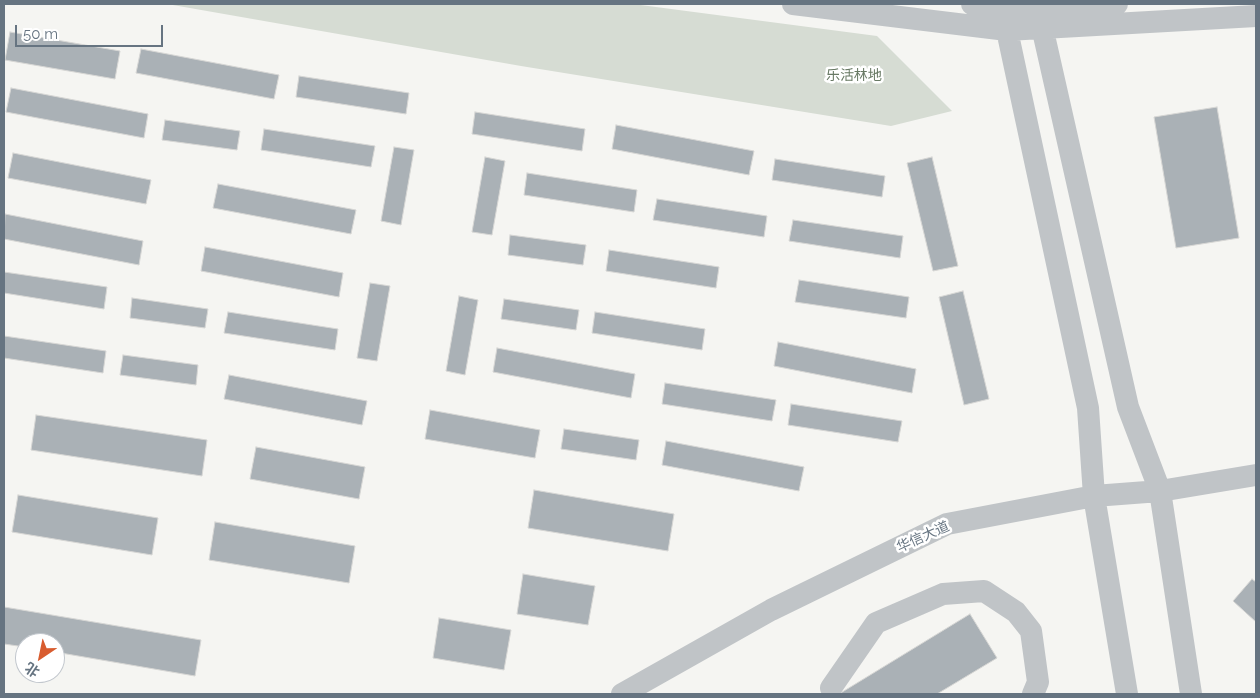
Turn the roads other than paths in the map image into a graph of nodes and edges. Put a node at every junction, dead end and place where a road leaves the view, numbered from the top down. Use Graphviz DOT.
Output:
graph roads {
  1 [pos="793,4"];
  2 [pos="972,4"];
  3 [pos="1117,4"];
  4 [pos="1002,7"];
  5 [pos="1256,16"];
  6 [pos="1040,18"];
  7 [pos="1007,30"];
  8 [pos="1256,475"];
  9 [pos="1160,491"];
  10 [pos="1094,496"];
  11 [pos="831,688"];
  12 [pos="622,694"];
  13 [pos="1033,694"];
  14 [pos="1127,694"];
  15 [pos="1191,694"];
  1 -- 7 [label="street"];
  2 -- 4 [label="street"];
  3 -- 6 [label="street"];
  4 -- 6 [label="street"];
  4 -- 7 [label="street"];
  5 -- 6 [label="street"];
  6 -- 7 [label="street"];
  6 -- 9 [label="street"];
  7 -- 10 [label="street"];
  8 -- 9 [label="street, 华信大道"];
  9 -- 10 [label="street, 华信大道"];
  9 -- 15 [label="street"];
  10 -- 12 [label="street, 华信大道"];
  10 -- 14 [label="street"];
  11 -- 13 [label="street"];
}
